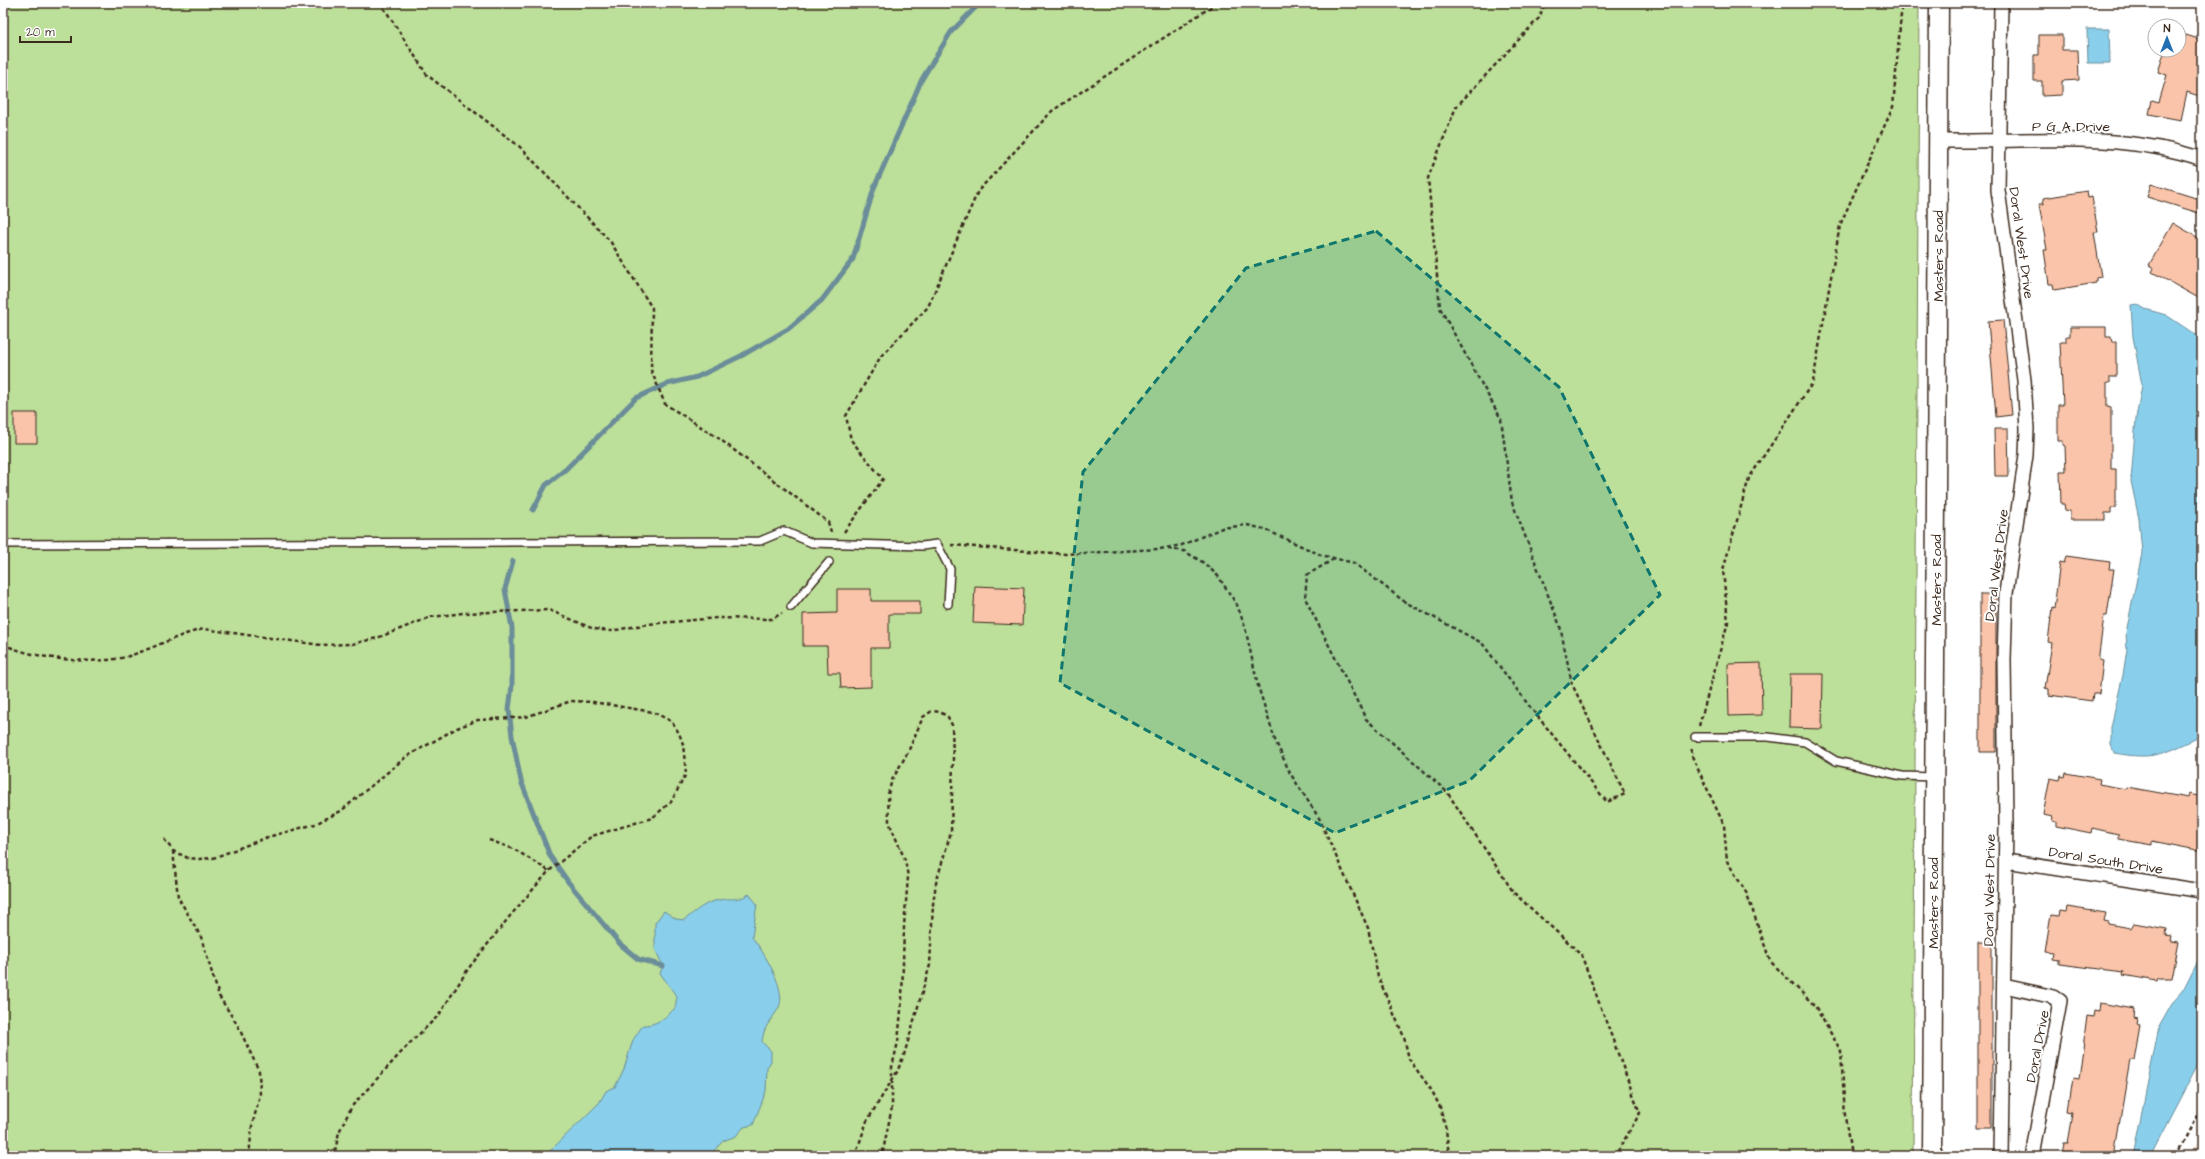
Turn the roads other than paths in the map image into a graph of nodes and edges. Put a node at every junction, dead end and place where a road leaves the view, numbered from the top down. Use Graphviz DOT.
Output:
graph roads {
  1 [pos="1939,3"];
  2 [pos="2001,3"];
  3 [pos="1939,141"];
  4 [pos="1998,142"];
  5 [pos="2202,159"];
  6 [pos="3,544"];
  7 [pos="829,562"];
  8 [pos="948,604"];
  9 [pos="791,607"];
  10 [pos="1695,737"];
  11 [pos="1934,777"];
  12 [pos="2006,861"];
  13 [pos="2202,891"];
  14 [pos="2004,986"];
  15 [pos="1932,1156"];
  16 [pos="2001,1156"];
  17 [pos="2032,1156"];
  1 -- 3 [label="street, Masters Road"];
  2 -- 4 [label="street, Doral West Drive"];
  3 -- 4 [label="street, P G A Drive"];
  3 -- 11 [label="street, Masters Road"];
  4 -- 5 [label="street, P G A Drive"];
  4 -- 12 [label="street, Doral West Drive"];
  6 -- 8 [label="lane"];
  7 -- 9 [label="lane"];
  10 -- 11 [label="lane"];
  11 -- 15 [label="street, Masters Road"];
  12 -- 13 [label="street, Doral South Drive"];
  12 -- 14 [label="street, Doral West Drive"];
  14 -- 16 [label="street, Doral West Drive"];
  14 -- 17 [label="street, Doral Drive"];
}
